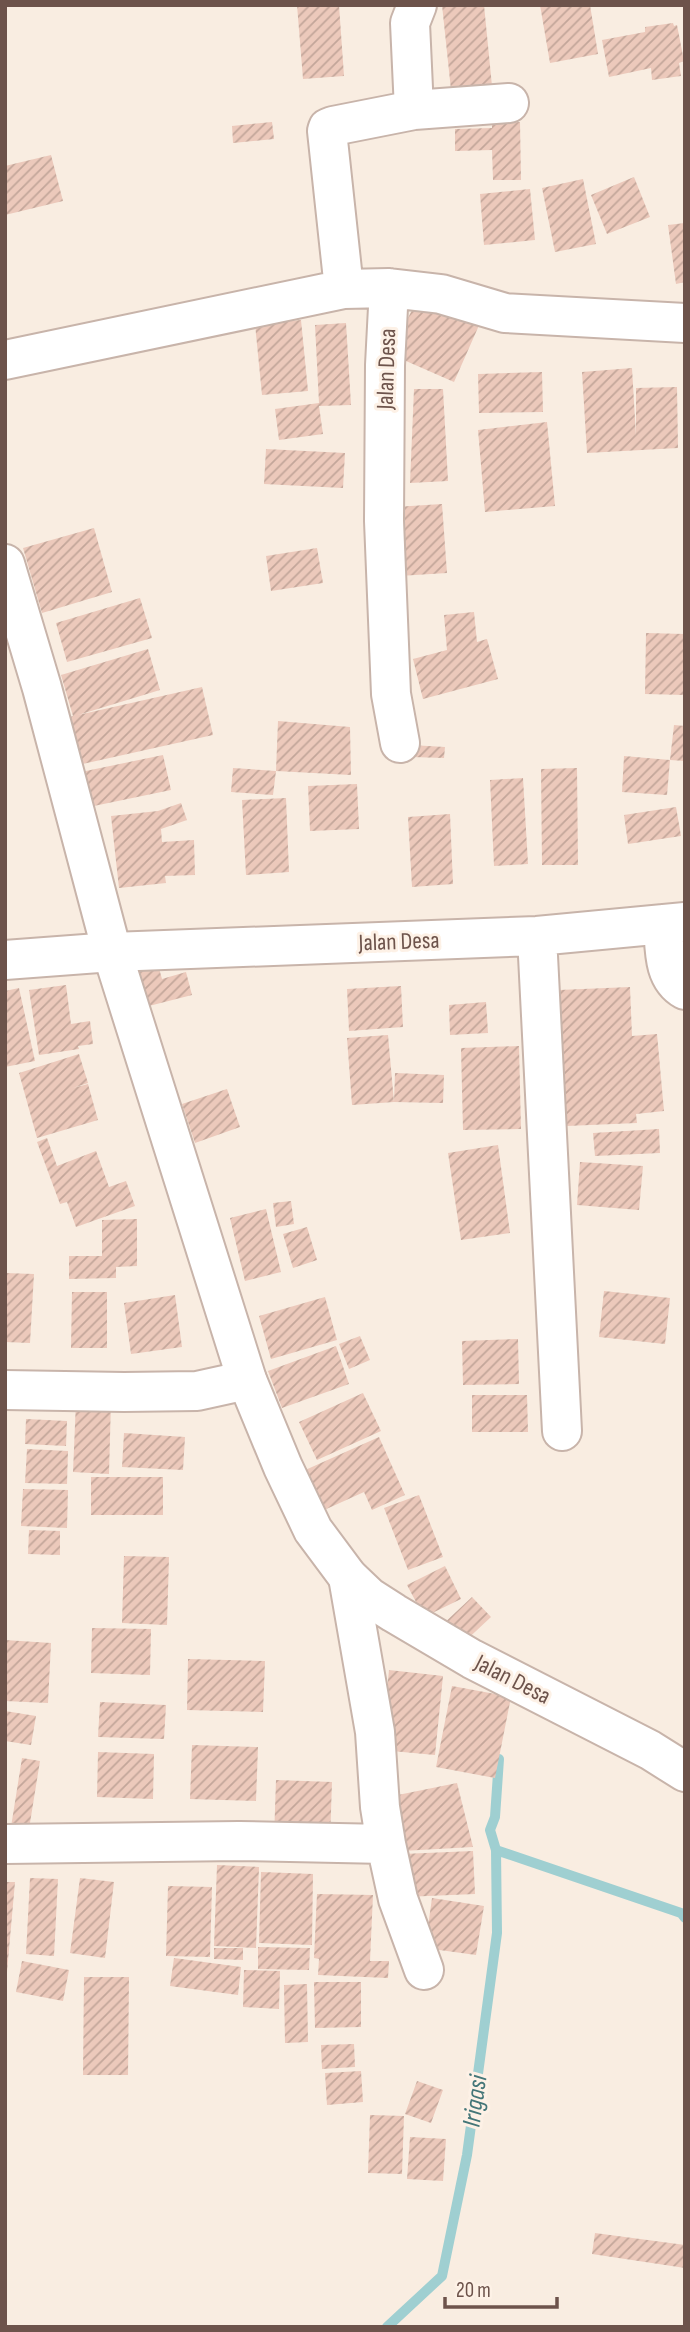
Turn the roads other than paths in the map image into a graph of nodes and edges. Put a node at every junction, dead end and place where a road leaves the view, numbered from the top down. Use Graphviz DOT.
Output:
graph roads {
  1 [pos="417,5"];
  2 [pos="509,103"];
  3 [pos="414,110"];
  4 [pos="390,288"];
  5 [pos="344,289"];
  6 [pos="685,323"];
  7 [pos="5,360"];
  8 [pos="5,564"];
  9 [pos="400,743"];
  10 [pos="674,923"];
  11 [pos="537,936"];
  12 [pos="112,952"];
  13 [pos="5,960"];
  14 [pos="685,990"];
  15 [pos="247,1380"];
  16 [pos="5,1390"];
  17 [pos="562,1431"];
  18 [pos="348,1577"];
  19 [pos="685,1772"];
  20 [pos="5,1844"];
  21 [pos="386,1844"];
  22 [pos="424,1970"];
  1 -- 3 [label="street"];
  2 -- 3 [label="street"];
  3 -- 5 [label="street"];
  4 -- 5 [label="street"];
  4 -- 6 [label="street"];
  4 -- 9 [label="street, Jalan Desa"];
  5 -- 7 [label="street"];
  8 -- 12 [label="street, Jalan Desa"];
  10 -- 11 [label="street, Jalan Desa"];
  10 -- 14 [label="street"];
  11 -- 12 [label="street, Jalan Desa"];
  11 -- 17 [label="street"];
  12 -- 13 [label="street, Jalan Desa"];
  12 -- 15 [label="street, Jalan Desa"];
  15 -- 16 [label="street"];
  15 -- 18 [label="street, Jalan Desa"];
  18 -- 19 [label="street, Jalan Desa"];
  18 -- 21 [label="street, Jalan Desa"];
  20 -- 21 [label="street"];
  21 -- 22 [label="street, Jalan Desa"];
}
